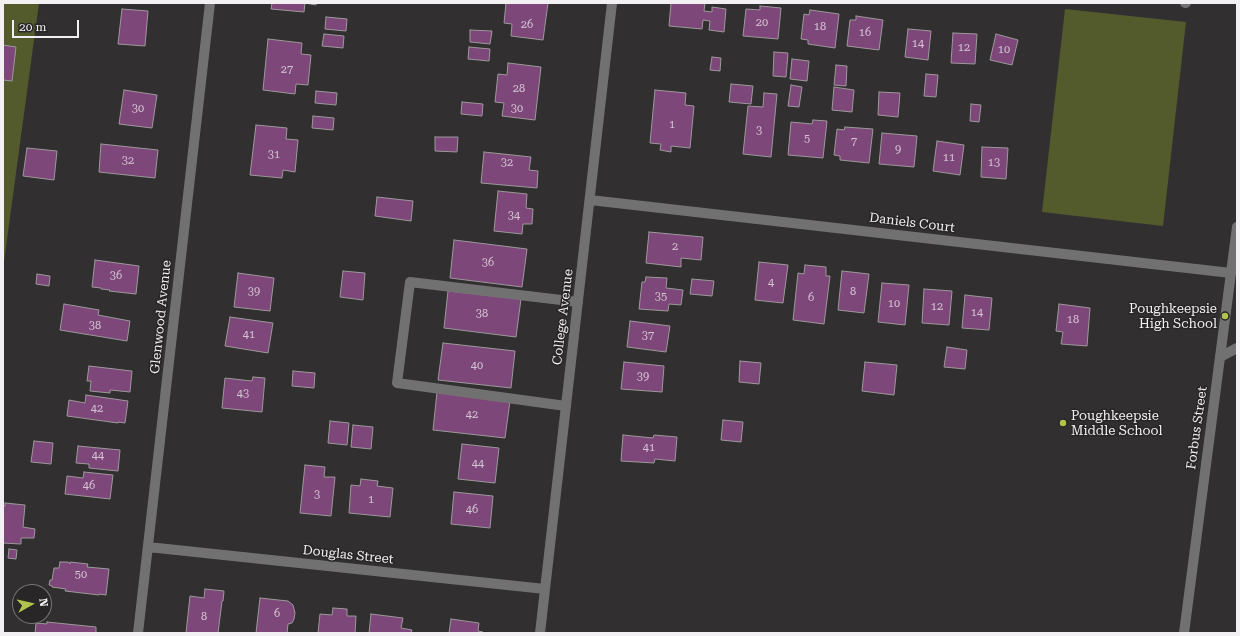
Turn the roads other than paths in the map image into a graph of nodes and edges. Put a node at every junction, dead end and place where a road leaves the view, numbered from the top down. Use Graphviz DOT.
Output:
graph roads {
  1 [pos="210,3"];
  2 [pos="612,3"];
  3 [pos="590,200"];
  4 [pos="1237,227"];
  5 [pos="1231,273"];
  6 [pos="578,302"];
  7 [pos="1237,348"];
  8 [pos="1220,357"];
  9 [pos="566,406"];
  10 [pos="148,548"];
  11 [pos="545,589"];
  12 [pos="138,633"];
  13 [pos="540,633"];
  14 [pos="1184,633"];
  1 -- 10 [label="street, Glenwood Avenue"];
  2 -- 3 [label="street, College Avenue"];
  3 -- 5 [label="street, Daniels Court"];
  3 -- 6 [label="street, College Avenue"];
  4 -- 5 [label="street, Forbus Street"];
  5 -- 8 [label="street, Forbus Street"];
  6 -- 9 [label="street, College Avenue"];
  6 -- 9 [label="street"];
  7 -- 8 [label="street"];
  8 -- 14 [label="street, Forbus Street"];
  9 -- 11 [label="street, College Avenue"];
  10 -- 11 [label="street, Douglas Street"];
  10 -- 12 [label="street, Glenwood Avenue"];
  11 -- 13 [label="street, College Avenue"];
}
